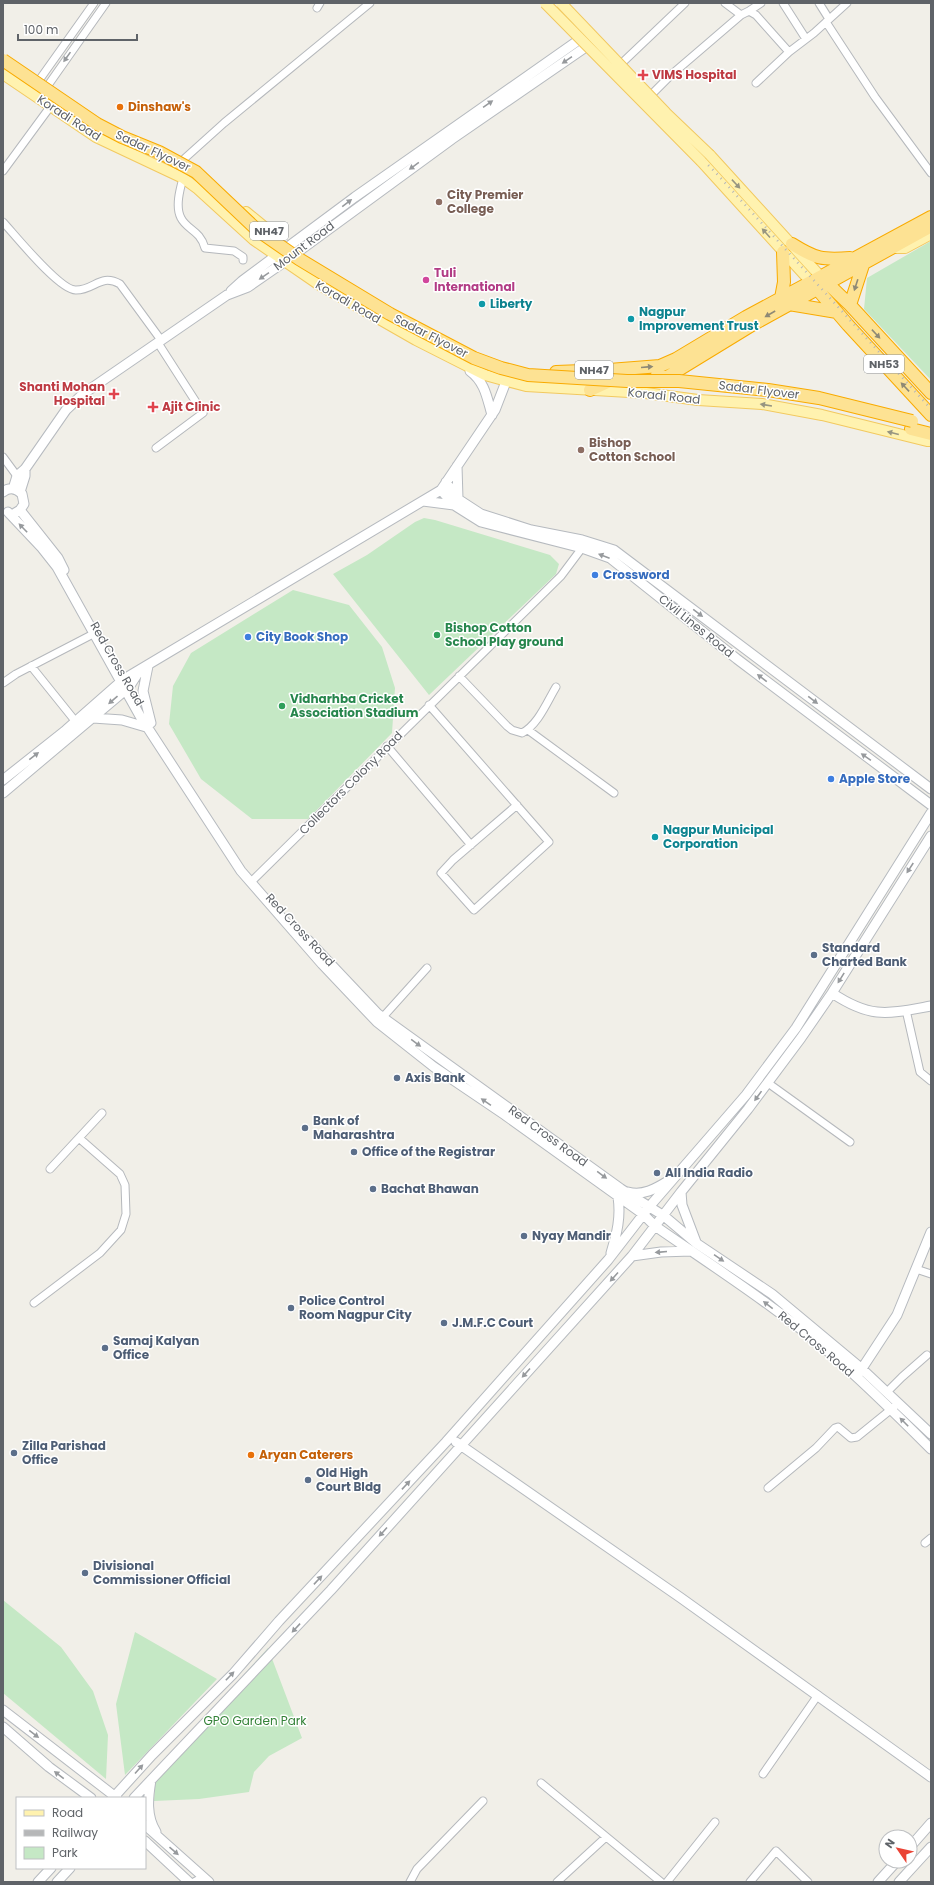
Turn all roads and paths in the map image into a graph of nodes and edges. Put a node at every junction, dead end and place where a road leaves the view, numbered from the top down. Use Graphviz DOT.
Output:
graph roads {
  1 [pos="94,3"];
  2 [pos="106,3"];
  3 [pos="370,3"];
  4 [pos="541,3"];
  5 [pos="545,3"];
  6 [pos="561,3"];
  7 [pos="566,3"];
  8 [pos="685,3"];
  9 [pos="725,3"];
  10 [pos="761,3"];
  11 [pos="783,3"];
  12 [pos="819,3"];
  13 [pos="847,3"];
  14 [pos="749,12"];
  15 [pos="741,15"];
  16 [pos="828,21"];
  17 [pos="593,31"];
  18 [pos="600,38"];
  19 [pos="806,39"];
  20 [pos="578,41"];
  21 [pos="584,48"];
  22 [pos="789,52"];
  23 [pos="3,54"];
  24 [pos="3,60"];
  25 [pos="623,62"];
  26 [pos="3,67"];
  27 [pos="3,74"];
  28 [pos="39,79"];
  29 [pos="756,83"];
  30 [pos="48,85"];
  31 [pos="652,94"];
  32 [pos="34,96"];
  33 [pos="50,107"];
  34 [pos="710,155"];
  35 [pos="184,159"];
  36 [pos="701,161"];
  37 [pos="3,171"];
  38 [pos="931,173"];
  39 [pos="183,178"];
  40 [pos="931,217"];
  41 [pos="3,222"];
  42 [pos="931,226"];
  43 [pos="931,234"];
  44 [pos="788,248"];
  45 [pos="892,248"];
  46 [pos="293,249"];
  47 [pos="243,260"];
  48 [pos="280,260"];
  49 [pos="858,261"];
  50 [pos="819,282"];
  51 [pos="785,301"];
  52 [pos="850,305"];
  53 [pos="837,312"];
  54 [pos="159,341"];
  55 [pos="680,363"];
  56 [pos="464,366"];
  57 [pos="511,367"];
  58 [pos="506,382"];
  59 [pos="590,390"];
  60 [pos="931,393"];
  61 [pos="492,415"];
  62 [pos="931,415"];
  63 [pos="912,425"];
  64 [pos="931,426"];
  65 [pos="931,434"];
  66 [pos="931,440"];
  67 [pos="156,448"];
  68 [pos="3,457"];
  69 [pos="457,466"];
  70 [pos="25,469"];
  71 [pos="17,476"];
  72 [pos="443,486"];
  73 [pos="16,490"];
  74 [pos="3,492"];
  75 [pos="423,501"];
  76 [pos="456,502"];
  77 [pos="20,510"];
  78 [pos="5,511"];
  79 [pos="582,548"];
  80 [pos="95,632"];
  81 [pos="31,666"];
  82 [pos="148,666"];
  83 [pos="459,676"];
  84 [pos="3,683"];
  85 [pos="125,685"];
  86 [pos="556,687"];
  87 [pos="429,705"];
  88 [pos="93,718"];
  89 [pos="76,722"];
  90 [pos="149,725"];
  91 [pos="528,730"];
  92 [pos="388,746"];
  93 [pos="3,780"];
  94 [pos="931,789"];
  95 [pos="3,793"];
  96 [pos="614,793"];
  97 [pos="517,805"];
  98 [pos="931,805"];
  99 [pos="931,813"];
  100 [pos="931,836"];
  101 [pos="471,845"];
  102 [pos="253,880"];
  103 [pos="427,968"];
  104 [pos="832,993"];
  105 [pos="931,1006"];
  106 [pos="906,1010"];
  107 [pos="382,1018"];
  108 [pos="931,1081"];
  109 [pos="768,1083"];
  110 [pos="507,1112"];
  111 [pos="102,1113"];
  112 [pos="79,1138"];
  113 [pos="850,1142"];
  114 [pos="50,1169"];
  115 [pos="678,1175"];
  116 [pos="681,1192"];
  117 [pos="619,1193"];
  118 [pos="649,1206"];
  119 [pos="643,1214"];
  120 [pos="664,1216"];
  121 [pos="655,1226"];
  122 [pos="931,1232"];
  123 [pos="696,1243"];
  124 [pos="690,1251"];
  125 [pos="632,1256"];
  126 [pos="608,1260"];
  127 [pos="916,1269"];
  128 [pos="931,1274"];
  129 [pos="34,1303"];
  130 [pos="927,1355"];
  131 [pos="862,1369"];
  132 [pos="856,1376"];
  133 [pos="882,1391"];
  134 [pos="895,1406"];
  135 [pos="931,1434"];
  136 [pos="450,1438"];
  137 [pos="461,1446"];
  138 [pos="931,1449"];
  139 [pos="768,1488"];
  140 [pos="818,1695"];
  141 [pos="3,1710"];
  142 [pos="3,1727"];
  143 [pos="763,1774"];
  144 [pos="931,1777"];
  145 [pos="151,1780"];
  146 [pos="541,1782"];
  147 [pos="90,1797"];
  148 [pos="115,1797"];
  149 [pos="135,1797"];
  150 [pos="482,1801"];
  151 [pos="714,1822"];
  152 [pos="931,1823"];
  153 [pos="146,1826"];
  154 [pos="606,1837"];
  155 [pos="918,1838"];
  156 [pos="159,1839"];
  157 [pos="146,1842"];
  158 [pos="931,1848"];
  159 [pos="50,1869"];
  160 [pos="69,1869"];
  161 [pos="890,1869"];
  162 [pos="206,1880"];
  163 [pos="38,1882"];
  164 [pos="57,1882"];
  165 [pos="189,1882"];
  166 [pos="194,1882"];
  167 [pos="410,1882"];
  168 [pos="558,1882"];
  169 [pos="661,1882"];
  170 [pos="667,1882"];
  171 [pos="750,1882"];
  172 [pos="808,1882"];
  173 [pos="878,1882"];
  174 [pos="899,1882"];
  1 -- 28 [label="street"];
  2 -- 30 [label="street, one-way"];
  3 -- 35 [label="street"];
  4 -- 20 [label="street"];
  5 -- 36 [label="main road, bridge"];
  6 -- 34 [label="main road, bridge"];
  7 -- 17 [label="street"];
  8 -- 25 [label="street"];
  9 -- 15 [label="street"];
  10 -- 14 [label="street"];
  11 -- 19 [label="street"];
  12 -- 16 [label="street"];
  13 -- 16 [label="street"];
  14 -- 15 [label="street"];
  14 -- 22 [label="street"];
  15 -- 31 [label="street"];
  16 -- 19 [label="street"];
  16 -- 38 [label="street"];
  17 -- 18 [label="street"];
  17 -- 20 [label="street"];
  18 -- 21 [label="street, Mount Road"];
  18 -- 25 [label="street"];
  19 -- 22 [label="street"];
  20 -- 21 [label="street"];
  46 -- 20 [label="street, one-way"];
  21 -- 36 [label="street"];
  21 -- 46 [label="street, Mount Road, one-way"];
  22 -- 29 [label="street"];
  23 -- 28 [label="main road, NH47"];
  24 -- 63 [label="highway, Sadar Flyover, bridge"];
  25 -- 31 [label="street"];
  26 -- 63 [label="highway, Sadar Flyover"];
  27 -- 32 [label="main road, Koradi Road / NH47"];
  28 -- 30 [label="main road, NH47"];
  28 -- 32 [label="street"];
  30 -- 32 [label="street"];
  30 -- 35 [label="main road, NH47"];
  31 -- 34 [label="street"];
  32 -- 33 [label="main road, Koradi Road / NH47"];
  33 -- 37 [label="street"];
  33 -- 39 [label="main road, Koradi Road / NH47"];
  34 -- 44 [label="main road, one-way"];
  35 -- 46 [label="main road, NH47"];
  44 -- 36 [label="main road, one-way"];
  39 -- 47 [label="street"];
  39 -- 48 [label="main road, Koradi Road / NH47"];
  40 -- 49 [label="highway"];
  41 -- 54 [label="street"];
  42 -- 45 [label="highway"];
  43 -- 45 [label="main road"];
  44 -- 49 [label="highway"];
  44 -- 50 [label="main road"];
  44 -- 51 [label="highway"];
  45 -- 49 [label="highway"];
  46 -- 48 [label="street, Mount Road"];
  46 -- 57 [label="main road, NH47"];
  48 -- 54 [label="street, Mount Road"];
  48 -- 56 [label="main road, Koradi Road / NH47"];
  49 -- 50 [label="highway"];
  49 -- 52 [label="highway, one-way"];
  50 -- 51 [label="highway, NH47"];
  50 -- 52 [label="highway"];
  50 -- 53 [label="highway, NH53"];
  51 -- 53 [label="highway"];
  51 -- 55 [label="highway, NH47"];
  52 -- 60 [label="highway, NH53, one-way"];
  62 -- 53 [label="highway, NH53, one-way"];
  54 -- 67 [label="street"];
  54 -- 70 [label="street, Mount Road"];
  57 -- 55 [label="highway, NH47, one-way"];
  55 -- 59 [label="highway"];
  56 -- 58 [label="main road, Koradi Road / NH47"];
  56 -- 61 [label="street"];
  57 -- 58 [label="street"];
  58 -- 59 [label="main road, Koradi Road / NH47"];
  58 -- 61 [label="street"];
  66 -- 59 [label="main road, Koradi Road / NH47, one-way"];
  61 -- 69 [label="street"];
  63 -- 64 [label="highway, Sadar Flyover"];
  63 -- 65 [label="highway, Sadar Flyover"];
  68 -- 71 [label="street"];
  69 -- 72 [label="street"];
  69 -- 76 [label="street"];
  70 -- 71 [label="street, Mount Road"];
  70 -- 73 [label="street, Mount Road"];
  71 -- 73 [label="street"];
  72 -- 75 [label="street"];
  72 -- 76 [label="street, Civil Lines Road"];
  73 -- 74 [label="street"];
  73 -- 77 [label="street"];
  75 -- 76 [label="street"];
  75 -- 82 [label="street"];
  76 -- 79 [label="street, Civil Lines Road"];
  76 -- 94 [label="street, one-way"];
  77 -- 78 [label="street"];
  77 -- 80 [label="street, Red Cross Road"];
  80 -- 78 [label="street, one-way"];
  79 -- 83 [label="street, Collectors Colony Road"];
  98 -- 79 [label="street, Civil Lines Road, one-way"];
  80 -- 81 [label="street"];
  80 -- 85 [label="street, Red Cross Road"];
  81 -- 84 [label="street"];
  81 -- 89 [label="street"];
  82 -- 85 [label="street"];
  82 -- 90 [label="street"];
  83 -- 87 [label="street, Collectors Colony Road"];
  83 -- 91 [label="street"];
  85 -- 88 [label="street, one-way"];
  85 -- 89 [label="street"];
  85 -- 90 [label="street, Red Cross Road"];
  86 -- 91 [label="street"];
  87 -- 92 [label="street, Collectors Colony Road"];
  87 -- 97 [label="street"];
  88 -- 90 [label="street"];
  88 -- 95 [label="street"];
  93 -- 89 [label="street, one-way"];
  90 -- 102 [label="street, Red Cross Road"];
  110 -- 90 [label="street, one-way"];
  91 -- 96 [label="street"];
  92 -- 101 [label="street"];
  92 -- 102 [label="street, Collectors Colony Road"];
  97 -- 101 [label="street"];
  97 -- 101 [label="street"];
  99 -- 115 [label="street"];
  100 -- 104 [label="street, one-way"];
  102 -- 107 [label="street, Red Cross Road"];
  103 -- 107 [label="street"];
  104 -- 106 [label="street"];
  104 -- 109 [label="street"];
  105 -- 106 [label="street"];
  106 -- 108 [label="street"];
  107 -- 110 [label="street, Red Cross Road, one-way"];
  109 -- 113 [label="street"];
  109 -- 116 [label="street, one-way"];
  110 -- 117 [label="street, Red Cross Road"];
  111 -- 112 [label="street"];
  112 -- 114 [label="street"];
  112 -- 129 [label="street"];
  115 -- 117 [label="street"];
  115 -- 118 [label="street"];
  116 -- 120 [label="street"];
  116 -- 123 [label="street"];
  117 -- 118 [label="street, Red Cross Road"];
  117 -- 119 [label="street, Red Cross Road"];
  117 -- 126 [label="street"];
  118 -- 119 [label="street"];
  118 -- 120 [label="street, Red Cross Road"];
  119 -- 121 [label="street, Red Cross Road"];
  119 -- 126 [label="street"];
  120 -- 121 [label="street"];
  120 -- 123 [label="street, Red Cross Road"];
  121 -- 124 [label="street, Red Cross Road"];
  121 -- 125 [label="street"];
  122 -- 127 [label="street"];
  123 -- 131 [label="street, Red Cross Road, one-way"];
  124 -- 125 [label="street, one-way"];
  132 -- 124 [label="street, Red Cross Road, one-way"];
  125 -- 137 [label="street, one-way"];
  126 -- 136 [label="street"];
  127 -- 128 [label="street"];
  127 -- 131 [label="street"];
  130 -- 133 [label="street"];
  131 -- 132 [label="street"];
  131 -- 133 [label="street, Red Cross Road"];
  132 -- 133 [label="street, Red Cross Road"];
  133 -- 134 [label="street, Red Cross Road"];
  134 -- 135 [label="street, Red Cross Road"];
  138 -- 134 [label="street, Red Cross Road, one-way"];
  134 -- 139 [label="street"];
  136 -- 137 [label="street"];
  148 -- 136 [label="street, one-way"];
  137 -- 140 [label="street"];
  137 -- 145 [label="street, one-way"];
  140 -- 143 [label="street"];
  140 -- 144 [label="street"];
  141 -- 148 [label="street, one-way"];
  147 -- 142 [label="street, one-way"];
  145 -- 149 [label="street"];
  145 -- 156 [label="street"];
  146 -- 154 [label="street"];
  150 -- 167 [label="street"];
  151 -- 170 [label="street"];
  152 -- 155 [label="street"];
  153 -- 156 [label="street"];
  154 -- 168 [label="street"];
  154 -- 169 [label="street"];
  156 -- 162 [label="street, one-way"];
  157 -- 165 [label="street"];
  158 -- 174 [label="street"];
  159 -- 163 [label="street"];
  160 -- 164 [label="street"];
  161 -- 173 [label="street"];
  162 -- 166 [label="street"];
  171 -- 172 [label="street"];
}
